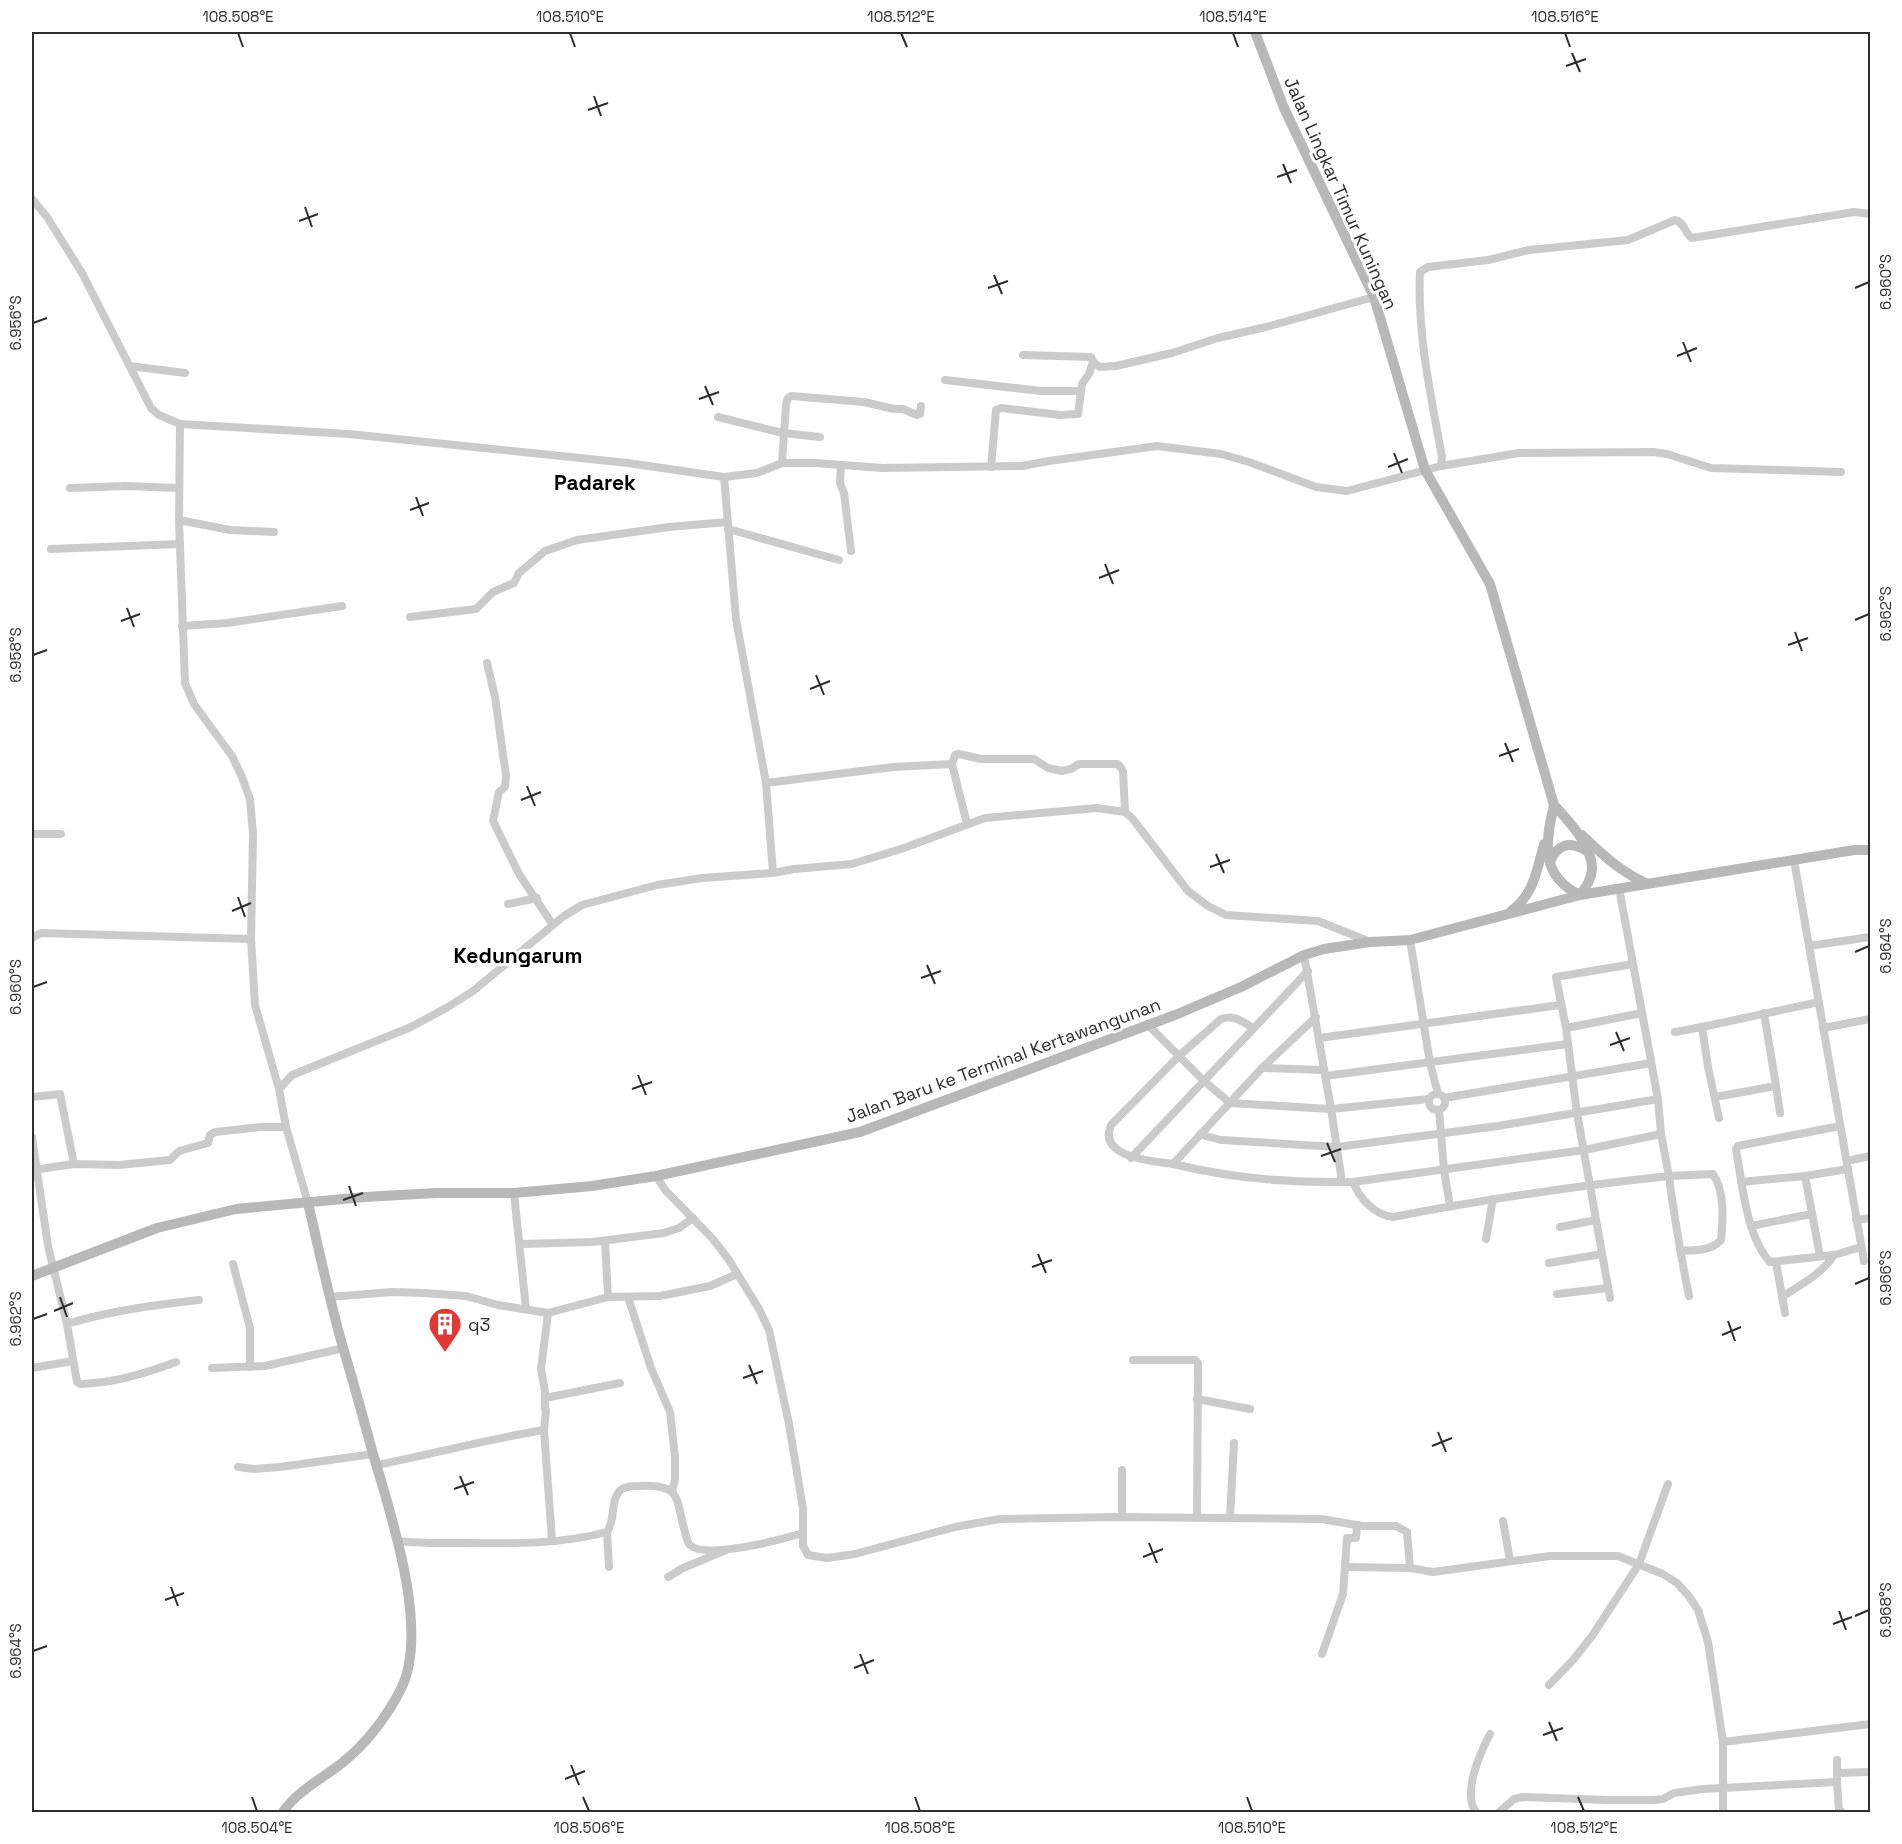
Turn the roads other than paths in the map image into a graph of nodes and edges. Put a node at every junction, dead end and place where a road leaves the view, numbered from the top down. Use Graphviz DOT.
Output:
graph roads {
  1 [pos="1255,32"];
  2 [pos="32,199"];
  3 [pos="1870,214"];
  4 [pos="1374,297"];
  5 [pos="1023,355"];
  6 [pos="1093,362"];
  7 [pos="130,366"];
  8 [pos="185,373"];
  9 [pos="945,380"];
  10 [pos="1080,391"];
  11 [pos="921,406"];
  12 [pos="718,417"];
  13 [pos="180,424"];
  14 [pos="783,433"];
  15 [pos="820,437"];
  16 [pos="782,464"];
  17 [pos="842,465"];
  18 [pos="1441,466"];
  19 [pos="991,467"];
  20 [pos="1425,470"];
  21 [pos="1841,472"];
  22 [pos="724,477"];
  23 [pos="70,488"];
  24 [pos="179,488"];
  25 [pos="179,520"];
  26 [pos="728,526"];
  27 [pos="274,532"];
  28 [pos="180,544"];
  29 [pos="51,549"];
  30 [pos="851,551"];
  31 [pos="839,560"];
  32 [pos="342,606"];
  33 [pos="410,617"];
  34 [pos="182,626"];
  35 [pos="487,663"];
  36 [pos="952,764"];
  37 [pos="766,783"];
  38 [pos="1554,805"];
  39 [pos="1125,812"];
  40 [pos="967,824"];
  41 [pos="1574,826"];
  42 [pos="1547,833"];
  43 [pos="32,834"];
  44 [pos="61,834"];
  45 [pos="1870,850"];
  46 [pos="1588,851"];
  47 [pos="1794,860"];
  48 [pos="1550,862"];
  49 [pos="772,873"];
  50 [pos="1646,883"];
  51 [pos="1619,888"];
  52 [pos="1580,896"];
  53 [pos="537,898"];
  54 [pos="508,904"];
  55 [pos="1506,914"];
  56 [pos="553,925"];
  57 [pos="1870,937"];
  58 [pos="32,938"];
  59 [pos="251,939"];
  60 [pos="1410,940"];
  61 [pos="1370,942"];
  62 [pos="1809,946"];
  63 [pos="1304,955"];
  64 [pos="1633,964"];
  65 [pos="1308,971"];
  66 [pos="1819,1002"];
  67 [pos="1560,1005"];
  68 [pos="1642,1013"];
  69 [pos="1764,1013"];
  70 [pos="1316,1017"];
  71 [pos="1870,1018"];
  72 [pos="1147,1024"];
  73 [pos="1424,1025"];
  74 [pos="1702,1027"];
  75 [pos="1253,1028"];
  76 [pos="1566,1028"];
  77 [pos="1823,1028"];
  78 [pos="1675,1032"];
  79 [pos="1319,1038"];
  80 [pos="1568,1044"];
  81 [pos="1180,1055"];
  82 [pos="1430,1063"];
  83 [pos="1651,1063"];
  84 [pos="1262,1068"];
  85 [pos="1325,1073"];
  86 [pos="1573,1076"];
  87 [pos="1203,1080"];
  88 [pos="1776,1086"];
  89 [pos="279,1089"];
  90 [pos="32,1090"];
  91 [pos="1441,1096"];
  92 [pos="32,1097"];
  93 [pos="1715,1097"];
  94 [pos="1429,1099"];
  95 [pos="1658,1099"];
  96 [pos="1230,1103"];
  97 [pos="1331,1109"];
  98 [pos="1439,1110"];
  99 [pos="1576,1113"];
  100 [pos="1780,1113"];
  101 [pos="1719,1118"];
  102 [pos="1840,1126"];
  103 [pos="286,1127"];
  104 [pos="1441,1134"];
  105 [pos="1661,1134"];
  106 [pos="1202,1135"];
  107 [pos="32,1137"];
  108 [pos="1337,1147"];
  109 [pos="1584,1150"];
  110 [pos="1870,1156"];
  111 [pos="1131,1158"];
  112 [pos="74,1164"];
  113 [pos="1173,1164"];
  114 [pos="1847,1165"];
  115 [pos="33,1170"];
  116 [pos="1444,1170"];
  117 [pos="656,1176"];
  118 [pos="1669,1176"];
  119 [pos="1805,1176"];
  120 [pos="1342,1182"];
  121 [pos="1353,1182"];
  122 [pos="1742,1182"];
  123 [pos="1590,1185"];
  124 [pos="514,1192"];
  125 [pos="1493,1199"];
  126 [pos="308,1203"];
  127 [pos="1450,1206"];
  128 [pos="1812,1214"];
  129 [pos="693,1218"];
  130 [pos="1870,1218"];
  131 [pos="1596,1220"];
  132 [pos="1856,1220"];
  133 [pos="1750,1226"];
  134 [pos="1560,1227"];
  135 [pos="1486,1239"];
  136 [pos="604,1240"];
  137 [pos="521,1244"];
  138 [pos="1861,1246"];
  139 [pos="1680,1250"];
  140 [pos="1602,1254"];
  141 [pos="1834,1255"];
  142 [pos="1820,1256"];
  143 [pos="1864,1261"];
  144 [pos="1776,1262"];
  145 [pos="1549,1263"];
  146 [pos="233,1264"];
  147 [pos="53,1268"];
  148 [pos="737,1274"];
  149 [pos="32,1276"];
  150 [pos="1608,1288"];
  151 [pos="1557,1294"];
  152 [pos="628,1296"];
  153 [pos="1689,1296"];
  154 [pos="329,1297"];
  155 [pos="608,1297"];
  156 [pos="1782,1297"];
  157 [pos="1610,1298"];
  158 [pos="199,1300"];
  159 [pos="526,1309"];
  160 [pos="548,1313"];
  161 [pos="1785,1313"];
  162 [pos="67,1324"];
  163 [pos="344,1348"];
  164 [pos="1133,1360"];
  165 [pos="73,1361"];
  166 [pos="176,1362"];
  167 [pos="250,1367"];
  168 [pos="32,1368"];
  169 [pos="212,1368"];
  170 [pos="620,1383"];
  171 [pos="545,1398"];
  172 [pos="1197,1400"];
  173 [pos="1250,1409"];
  174 [pos="544,1430"];
  175 [pos="1234,1443"];
  176 [pos="375,1460"];
  177 [pos="238,1467"];
  178 [pos="1122,1470"];
  179 [pos="1668,1484"];
  180 [pos="672,1491"];
  181 [pos="1122,1517"];
  182 [pos="1197,1518"];
  183 [pos="1230,1518"];
  184 [pos="1503,1521"];
  185 [pos="1358,1525"];
  186 [pos="607,1532"];
  187 [pos="802,1533"];
  188 [pos="552,1540"];
  189 [pos="399,1541"];
  190 [pos="727,1549"];
  191 [pos="1510,1561"];
  192 [pos="1636,1563"];
  193 [pos="609,1567"];
  194 [pos="1346,1567"];
  195 [pos="1410,1568"];
  196 [pos="668,1577"];
  197 [pos="1322,1654"];
  198 [pos="1549,1685"];
  199 [pos="1870,1724"];
  200 [pos="1490,1734"];
  201 [pos="1723,1742"];
  202 [pos="1838,1760"];
  203 [pos="1838,1773"];
  204 [pos="1870,1773"];
  205 [pos="1837,1782"];
  206 [pos="1723,1789"];
  207 [pos="283,1812"];
  208 [pos="1476,1812"];
  209 [pos="1498,1812"];
  210 [pos="1723,1812"];
  211 [pos="1842,1812"];
  1 -- 4 [label="main road, Jalan Lingkar Timur Kuningan"];
  2 -- 7 [label="street"];
  3 -- 18 [label="street"];
  4 -- 6 [label="street"];
  4 -- 20 [label="main road, Jalan Lingkar Timur Kuningan"];
  5 -- 6 [label="street"];
  6 -- 10 [label="street"];
  7 -- 8 [label="street"];
  7 -- 13 [label="street"];
  9 -- 10 [label="street"];
  10 -- 19 [label="street"];
  11 -- 14 [label="street"];
  12 -- 14 [label="street"];
  13 -- 22 [label="street"];
  13 -- 24 [label="street"];
  14 -- 15 [label="street"];
  14 -- 16 [label="street"];
  16 -- 17 [label="street"];
  16 -- 22 [label="street"];
  17 -- 19 [label="street"];
  17 -- 30 [label="street"];
  18 -- 20 [label="street"];
  18 -- 21 [label="street"];
  19 -- 20 [label="street"];
  20 -- 38 [label="main road, Jalan Lingkar Timur Kuningan"];
  22 -- 26 [label="street"];
  23 -- 24 [label="street"];
  24 -- 25 [label="street"];
  25 -- 27 [label="street"];
  25 -- 28 [label="street"];
  26 -- 31 [label="street"];
  26 -- 33 [label="street"];
  26 -- 37 [label="street"];
  28 -- 29 [label="street"];
  28 -- 34 [label="street"];
  32 -- 34 [label="street"];
  34 -- 59 [label="street"];
  35 -- 53 [label="street"];
  36 -- 37 [label="street"];
  36 -- 39 [label="street"];
  36 -- 40 [label="street"];
  37 -- 49 [label="street"];
  38 -- 41 [label="main road, Jalan Lingkar Timur Kuningan"];
  38 -- 42 [label="main road"];
  39 -- 40 [label="street"];
  39 -- 61 [label="street"];
  40 -- 49 [label="street"];
  41 -- 46 [label="main road, Jalan Lingkar Timur Kuningan"];
  41 -- 50 [label="main road"];
  42 -- 48 [label="main road"];
  42 -- 55 [label="main road"];
  43 -- 44 [label="street"];
  45 -- 47 [label="main road, Jalan Baru ke Terminal Kertawangunan"];
  46 -- 48 [label="main road"];
  46 -- 52 [label="main road, Jalan Lingkar Timur Kuningan"];
  47 -- 50 [label="main road, Jalan Baru ke Terminal Kertawangunan"];
  47 -- 62 [label="street"];
  48 -- 52 [label="main road"];
  49 -- 56 [label="street"];
  50 -- 51 [label="main road, Jalan Baru ke Terminal Kertawangunan"];
  51 -- 52 [label="main road, Jalan Baru ke Terminal Kertawangunan"];
  51 -- 64 [label="street"];
  52 -- 55 [label="main road, Jalan Baru ke Terminal Kertawangunan"];
  53 -- 54 [label="street"];
  53 -- 56 [label="street"];
  55 -- 60 [label="main road, Jalan Baru ke Terminal Kertawangunan"];
  56 -- 89 [label="street"];
  57 -- 62 [label="street"];
  58 -- 59 [label="street"];
  59 -- 89 [label="street"];
  60 -- 61 [label="main road, Jalan Baru ke Terminal Kertawangunan"];
  60 -- 73 [label="street"];
  61 -- 63 [label="main road, Jalan Baru ke Terminal Kertawangunan"];
  62 -- 66 [label="street"];
  63 -- 65 [label="street"];
  63 -- 72 [label="main road, Jalan Baru ke Terminal Kertawangunan"];
  64 -- 67 [label="street"];
  64 -- 68 [label="street"];
  65 -- 70 [label="street"];
  65 -- 75 [label="street"];
  66 -- 69 [label="street"];
  66 -- 77 [label="street"];
  67 -- 73 [label="street"];
  67 -- 76 [label="street"];
  68 -- 76 [label="street"];
  68 -- 83 [label="street"];
  69 -- 74 [label="street"];
  69 -- 88 [label="street"];
  70 -- 79 [label="street"];
  70 -- 84 [label="street"];
  71 -- 77 [label="street"];
  72 -- 81 [label="street"];
  72 -- 117 [label="main road, Jalan Baru ke Terminal Kertawangunan"];
  73 -- 79 [label="street"];
  73 -- 82 [label="street"];
  74 -- 78 [label="street"];
  74 -- 93 [label="street"];
  75 -- 81 [label="street"];
  75 -- 87 [label="street"];
  76 -- 80 [label="street"];
  77 -- 102 [label="street"];
  79 -- 85 [label="street"];
  80 -- 82 [label="street"];
  80 -- 86 [label="street"];
  81 -- 87 [label="street"];
  81 -- 111 [label="street"];
  82 -- 85 [label="street"];
  82 -- 91 [label="street"];
  83 -- 86 [label="street"];
  83 -- 95 [label="street"];
  84 -- 85 [label="street"];
  84 -- 96 [label="street"];
  85 -- 97 [label="street"];
  86 -- 91 [label="street"];
  86 -- 99 [label="street"];
  87 -- 96 [label="street"];
  87 -- 111 [label="street"];
  88 -- 93 [label="street"];
  88 -- 100 [label="street"];
  89 -- 103 [label="street"];
  90 -- 92 [label="street"];
  91 -- 94 [label="street"];
  91 -- 98 [label="street"];
  92 -- 112 [label="street"];
  93 -- 101 [label="street"];
  94 -- 97 [label="street"];
  94 -- 98 [label="street"];
  95 -- 99 [label="street"];
  95 -- 105 [label="street"];
  96 -- 97 [label="street"];
  96 -- 106 [label="street"];
  97 -- 108 [label="street"];
  98 -- 104 [label="street"];
  99 -- 104 [label="street"];
  99 -- 109 [label="street"];
  102 -- 114 [label="street"];
  102 -- 122 [label="street"];
  103 -- 112 [label="street"];
  103 -- 126 [label="street"];
  104 -- 108 [label="street"];
  104 -- 116 [label="street"];
  105 -- 109 [label="street"];
  105 -- 118 [label="street"];
  106 -- 108 [label="street"];
  106 -- 113 [label="street"];
  107 -- 115 [label="street"];
  108 -- 120 [label="street"];
  109 -- 116 [label="street"];
  109 -- 123 [label="street"];
  110 -- 114 [label="street"];
  111 -- 113 [label="street"];
  112 -- 115 [label="street"];
  113 -- 120 [label="street"];
  114 -- 119 [label="street"];
  114 -- 132 [label="street"];
  115 -- 147 [label="street"];
  116 -- 121 [label="street"];
  116 -- 127 [label="street"];
  117 -- 124 [label="main road, Jalan Baru ke Terminal Kertawangunan"];
  117 -- 129 [label="street"];
  118 -- 123 [label="street"];
  118 -- 139 [label="street"];
  118 -- 139 [label="street"];
  119 -- 122 [label="street"];
  119 -- 128 [label="street"];
  120 -- 121 [label="street"];
  121 -- 127 [label="street"];
  122 -- 133 [label="street"];
  123 -- 125 [label="street"];
  123 -- 131 [label="street"];
  124 -- 126 [label="main road, Jalan Baru ke Terminal Kertawangunan"];
  124 -- 137 [label="street"];
  125 -- 127 [label="street"];
  125 -- 135 [label="street"];
  126 -- 147 [label="main road, Jalan Baru ke Terminal Kertawangunan"];
  126 -- 154 [label="main road"];
  128 -- 133 [label="street"];
  128 -- 142 [label="street"];
  129 -- 136 [label="street"];
  129 -- 148 [label="street"];
  130 -- 132 [label="street"];
  131 -- 134 [label="street"];
  131 -- 140 [label="street"];
  132 -- 138 [label="street"];
  133 -- 144 [label="street"];
  136 -- 137 [label="street"];
  136 -- 155 [label="street"];
  137 -- 159 [label="street"];
  138 -- 141 [label="street"];
  138 -- 143 [label="street"];
  139 -- 153 [label="street"];
  140 -- 145 [label="street"];
  140 -- 150 [label="street"];
  141 -- 142 [label="street"];
  141 -- 156 [label="street"];
  142 -- 144 [label="street"];
  144 -- 156 [label="street"];
  146 -- 167 [label="street"];
  147 -- 149 [label="main road, Jalan Baru ke Terminal Kertawangunan"];
  147 -- 162 [label="street"];
  148 -- 152 [label="street"];
  148 -- 187 [label="street"];
  150 -- 151 [label="street"];
  150 -- 157 [label="street"];
  152 -- 155 [label="street"];
  152 -- 180 [label="street"];
  154 -- 159 [label="street"];
  154 -- 163 [label="main road"];
  155 -- 160 [label="street"];
  156 -- 161 [label="street"];
  158 -- 162 [label="street"];
  159 -- 160 [label="street"];
  160 -- 171 [label="street"];
  162 -- 165 [label="street"];
  163 -- 167 [label="street"];
  163 -- 176 [label="main road"];
  164 -- 172 [label="street"];
  165 -- 166 [label="street"];
  165 -- 168 [label="street"];
  167 -- 169 [label="street"];
  170 -- 171 [label="street"];
  171 -- 174 [label="street"];
  172 -- 173 [label="street"];
  172 -- 182 [label="street"];
  174 -- 176 [label="street"];
  174 -- 188 [label="street"];
  175 -- 183 [label="street"];
  176 -- 177 [label="street"];
  176 -- 189 [label="main road"];
  178 -- 181 [label="street"];
  179 -- 192 [label="street"];
  180 -- 186 [label="street"];
  180 -- 190 [label="street"];
  181 -- 182 [label="street"];
  181 -- 187 [label="street"];
  182 -- 183 [label="street"];
  183 -- 185 [label="street"];
  184 -- 191 [label="street"];
  185 -- 194 [label="street"];
  185 -- 195 [label="street"];
  186 -- 188 [label="street"];
  186 -- 193 [label="street"];
  187 -- 190 [label="street"];
  188 -- 189 [label="street"];
  189 -- 207 [label="main road"];
  190 -- 196 [label="street"];
  191 -- 192 [label="street"];
  191 -- 195 [label="street"];
  192 -- 198 [label="street"];
  192 -- 201 [label="street"];
  194 -- 195 [label="street"];
  194 -- 197 [label="street"];
  199 -- 201 [label="street"];
  200 -- 208 [label="street"];
  201 -- 206 [label="street"];
  202 -- 203 [label="street"];
  203 -- 204 [label="street"];
  203 -- 205 [label="street"];
  205 -- 206 [label="street"];
  205 -- 211 [label="street"];
  206 -- 209 [label="street"];
  206 -- 210 [label="street"];
}
